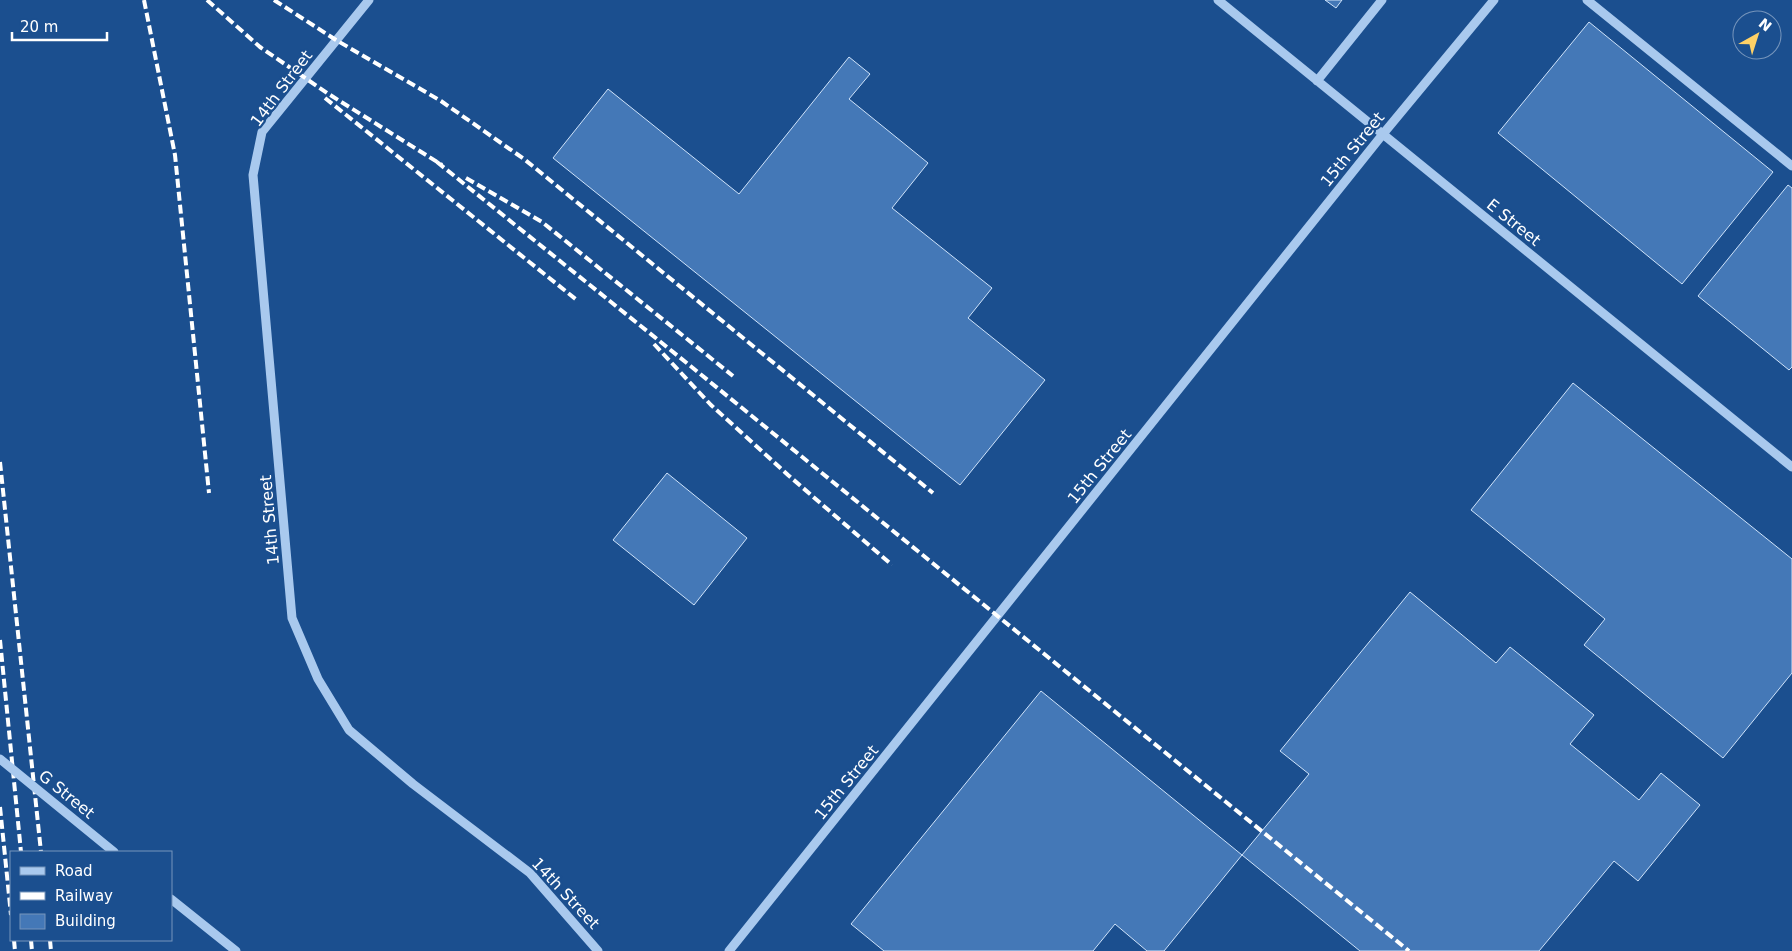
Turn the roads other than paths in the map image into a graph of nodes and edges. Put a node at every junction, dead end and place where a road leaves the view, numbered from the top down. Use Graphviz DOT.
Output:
graph roads {
  1 [pos="369,0"];
  2 [pos="1218,0"];
  3 [pos="1382,0"];
  4 [pos="1494,0"];
  5 [pos="1586,0"];
  6 [pos="1317,81"];
  7 [pos="1383,134"];
  8 [pos="1792,166"];
  9 [pos="1792,467"];
  10 [pos="0,759"];
  11 [pos="113,851"];
  12 [pos="172,899"];
  13 [pos="236,951"];
  14 [pos="598,951"];
  15 [pos="729,951"];
  1 -- 14 [label="lane, 14th Street"];
  2 -- 6 [label="lane, E Street"];
  3 -- 6 [label="lane"];
  4 -- 7 [label="lane, 15th Street"];
  5 -- 8 [label="lane"];
  6 -- 7 [label="lane, E Street"];
  7 -- 9 [label="lane, E Street"];
  7 -- 15 [label="lane, 15th Street"];
  10 -- 11 [label="lane, G Street, bridge"];
  12 -- 13 [label="lane"];
}
